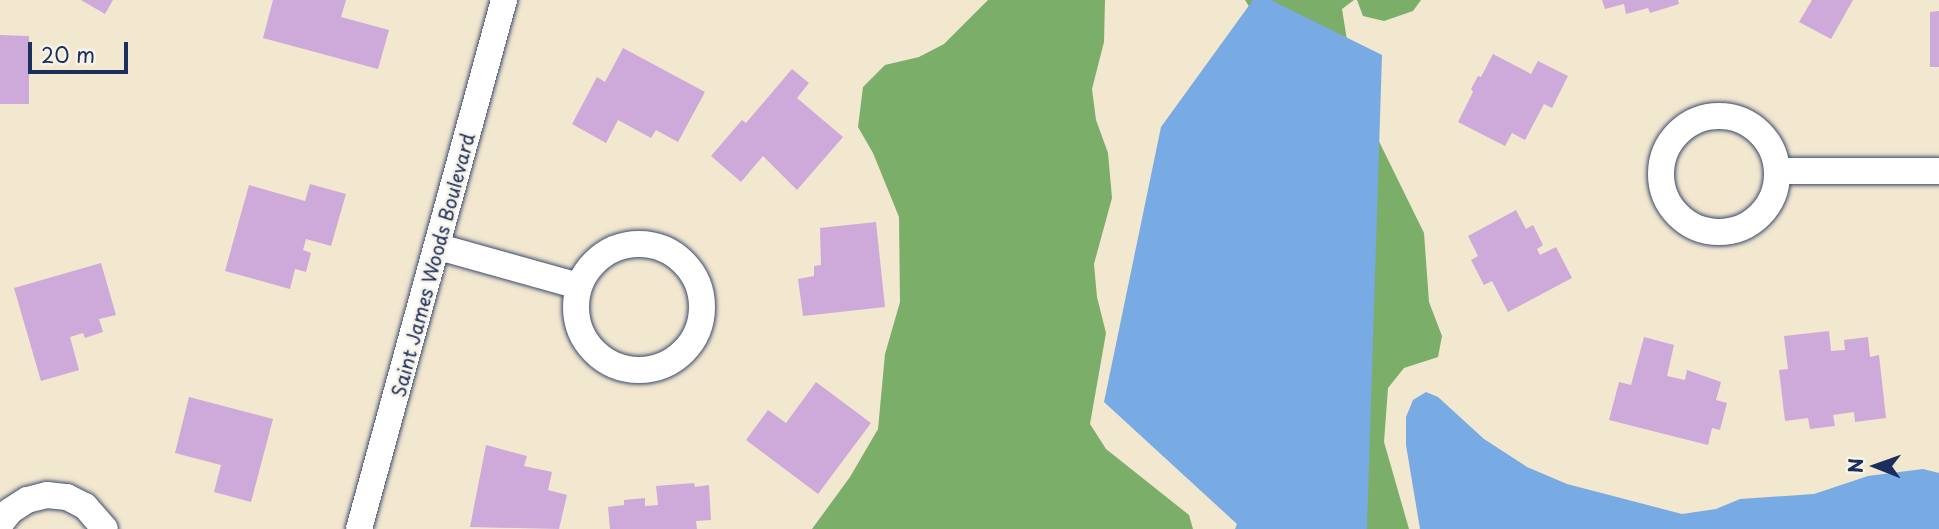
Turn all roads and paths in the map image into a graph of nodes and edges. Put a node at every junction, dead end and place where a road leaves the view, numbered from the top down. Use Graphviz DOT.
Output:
graph roads {
  1 [pos="504,0"];
  2 [pos="1777,171"];
  3 [pos="1939,171"];
  4 [pos="439,247"];
  5 [pos="579,286"];
  6 [pos="0,524"];
  7 [pos="105,529"];
  8 [pos="359,529"];
  1 -- 4 [label="street, Saint James Woods Boulevard"];
  2 -- 2 [label="street"];
  2 -- 3 [label="street"];
  4 -- 5 [label="street"];
  4 -- 8 [label="street, Saint James Woods Boulevard"];
  5 -- 5 [label="street"];
  6 -- 7 [label="street"];
}
